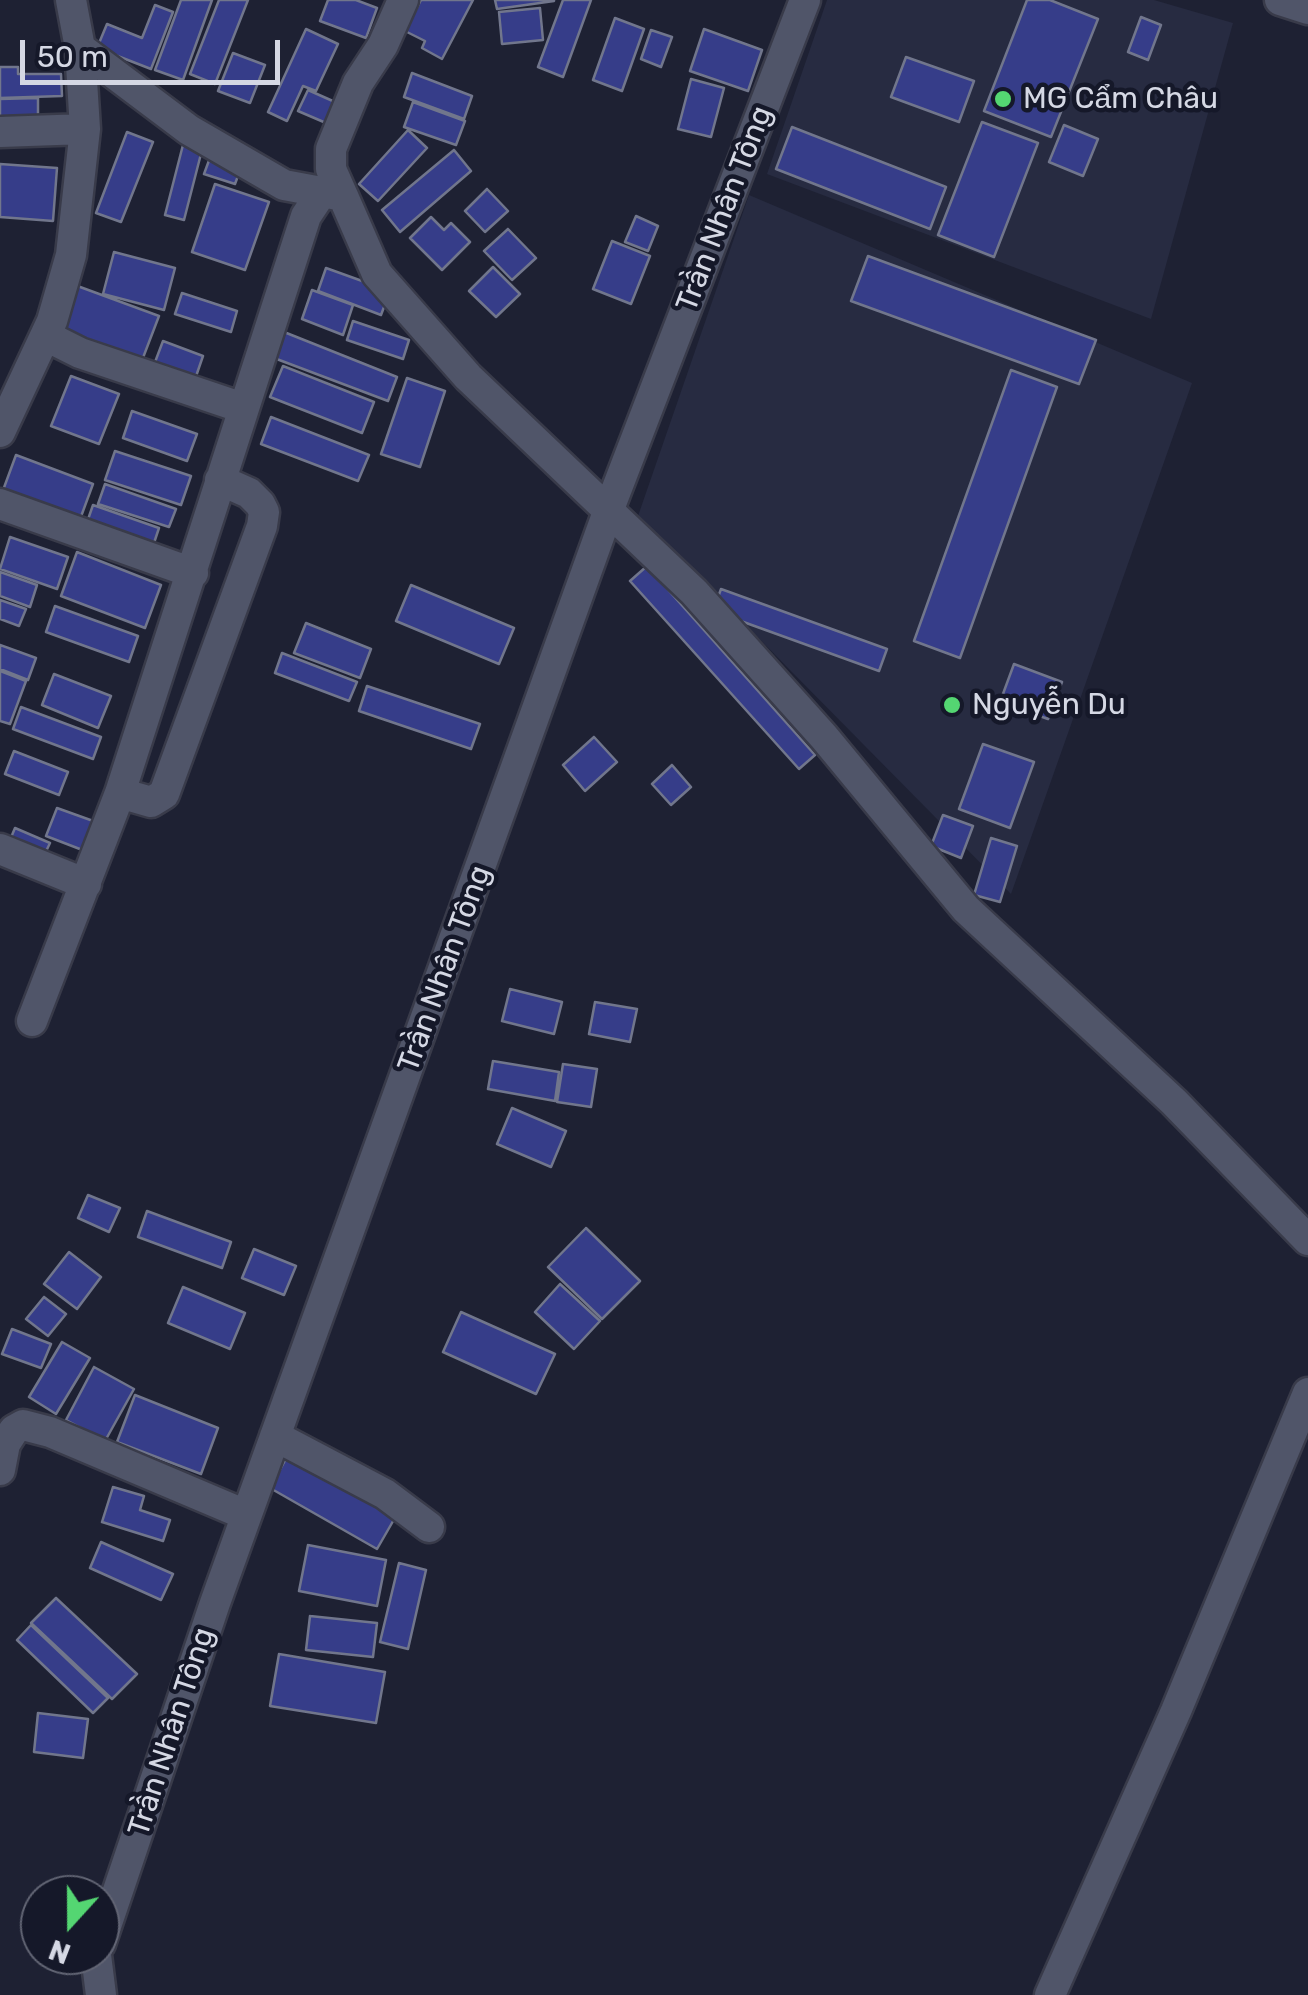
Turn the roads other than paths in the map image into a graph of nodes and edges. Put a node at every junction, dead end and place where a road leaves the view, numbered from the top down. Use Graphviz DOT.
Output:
graph roads {
  1 [pos="71,0"];
  2 [pos="403,0"];
  3 [pos="805,0"];
  4 [pos="1280,0"];
  5 [pos="1308,9"];
  6 [pos="80,48"];
  7 [pos="84,128"];
  8 [pos="0,132"];
  9 [pos="343,196"];
  10 [pos="46,336"];
  11 [pos="243,408"];
  12 [pos="0,432"];
  13 [pos="220,480"];
  14 [pos="0,504"];
  15 [pos="609,509"];
  16 [pos="193,573"];
  17 [pos="120,793"];
  18 [pos="0,850"];
  19 [pos="86,884"];
  20 [pos="32,1020"];
  21 [pos="1308,1240"];
  22 [pos="1308,1393"];
  23 [pos="275,1436"];
  24 [pos="0,1470"];
  25 [pos="246,1516"];
  26 [pos="430,1527"];
  27 [pos="120,1885"];
  28 [pos="1050,1995"];
  1 -- 6 [label="street"];
  2 -- 9 [label="street"];
  3 -- 15 [label="street, Trần Nhân Tông"];
  4 -- 5 [label="street"];
  6 -- 7 [label="street"];
  6 -- 9 [label="street"];
  7 -- 8 [label="street"];
  7 -- 10 [label="street"];
  9 -- 11 [label="street"];
  9 -- 15 [label="street"];
  10 -- 11 [label="street"];
  10 -- 12 [label="street"];
  11 -- 13 [label="street"];
  13 -- 16 [label="street"];
  13 -- 17 [label="street"];
  14 -- 16 [label="street"];
  15 -- 21 [label="street"];
  15 -- 23 [label="street, Trần Nhân Tông"];
  16 -- 17 [label="street"];
  17 -- 19 [label="street"];
  18 -- 19 [label="street"];
  19 -- 20 [label="street"];
  22 -- 28 [label="street"];
  23 -- 25 [label="street, Trần Nhân Tông"];
  23 -- 26 [label="street"];
  24 -- 25 [label="street"];
  25 -- 27 [label="street, Trần Nhân Tông"];
}
